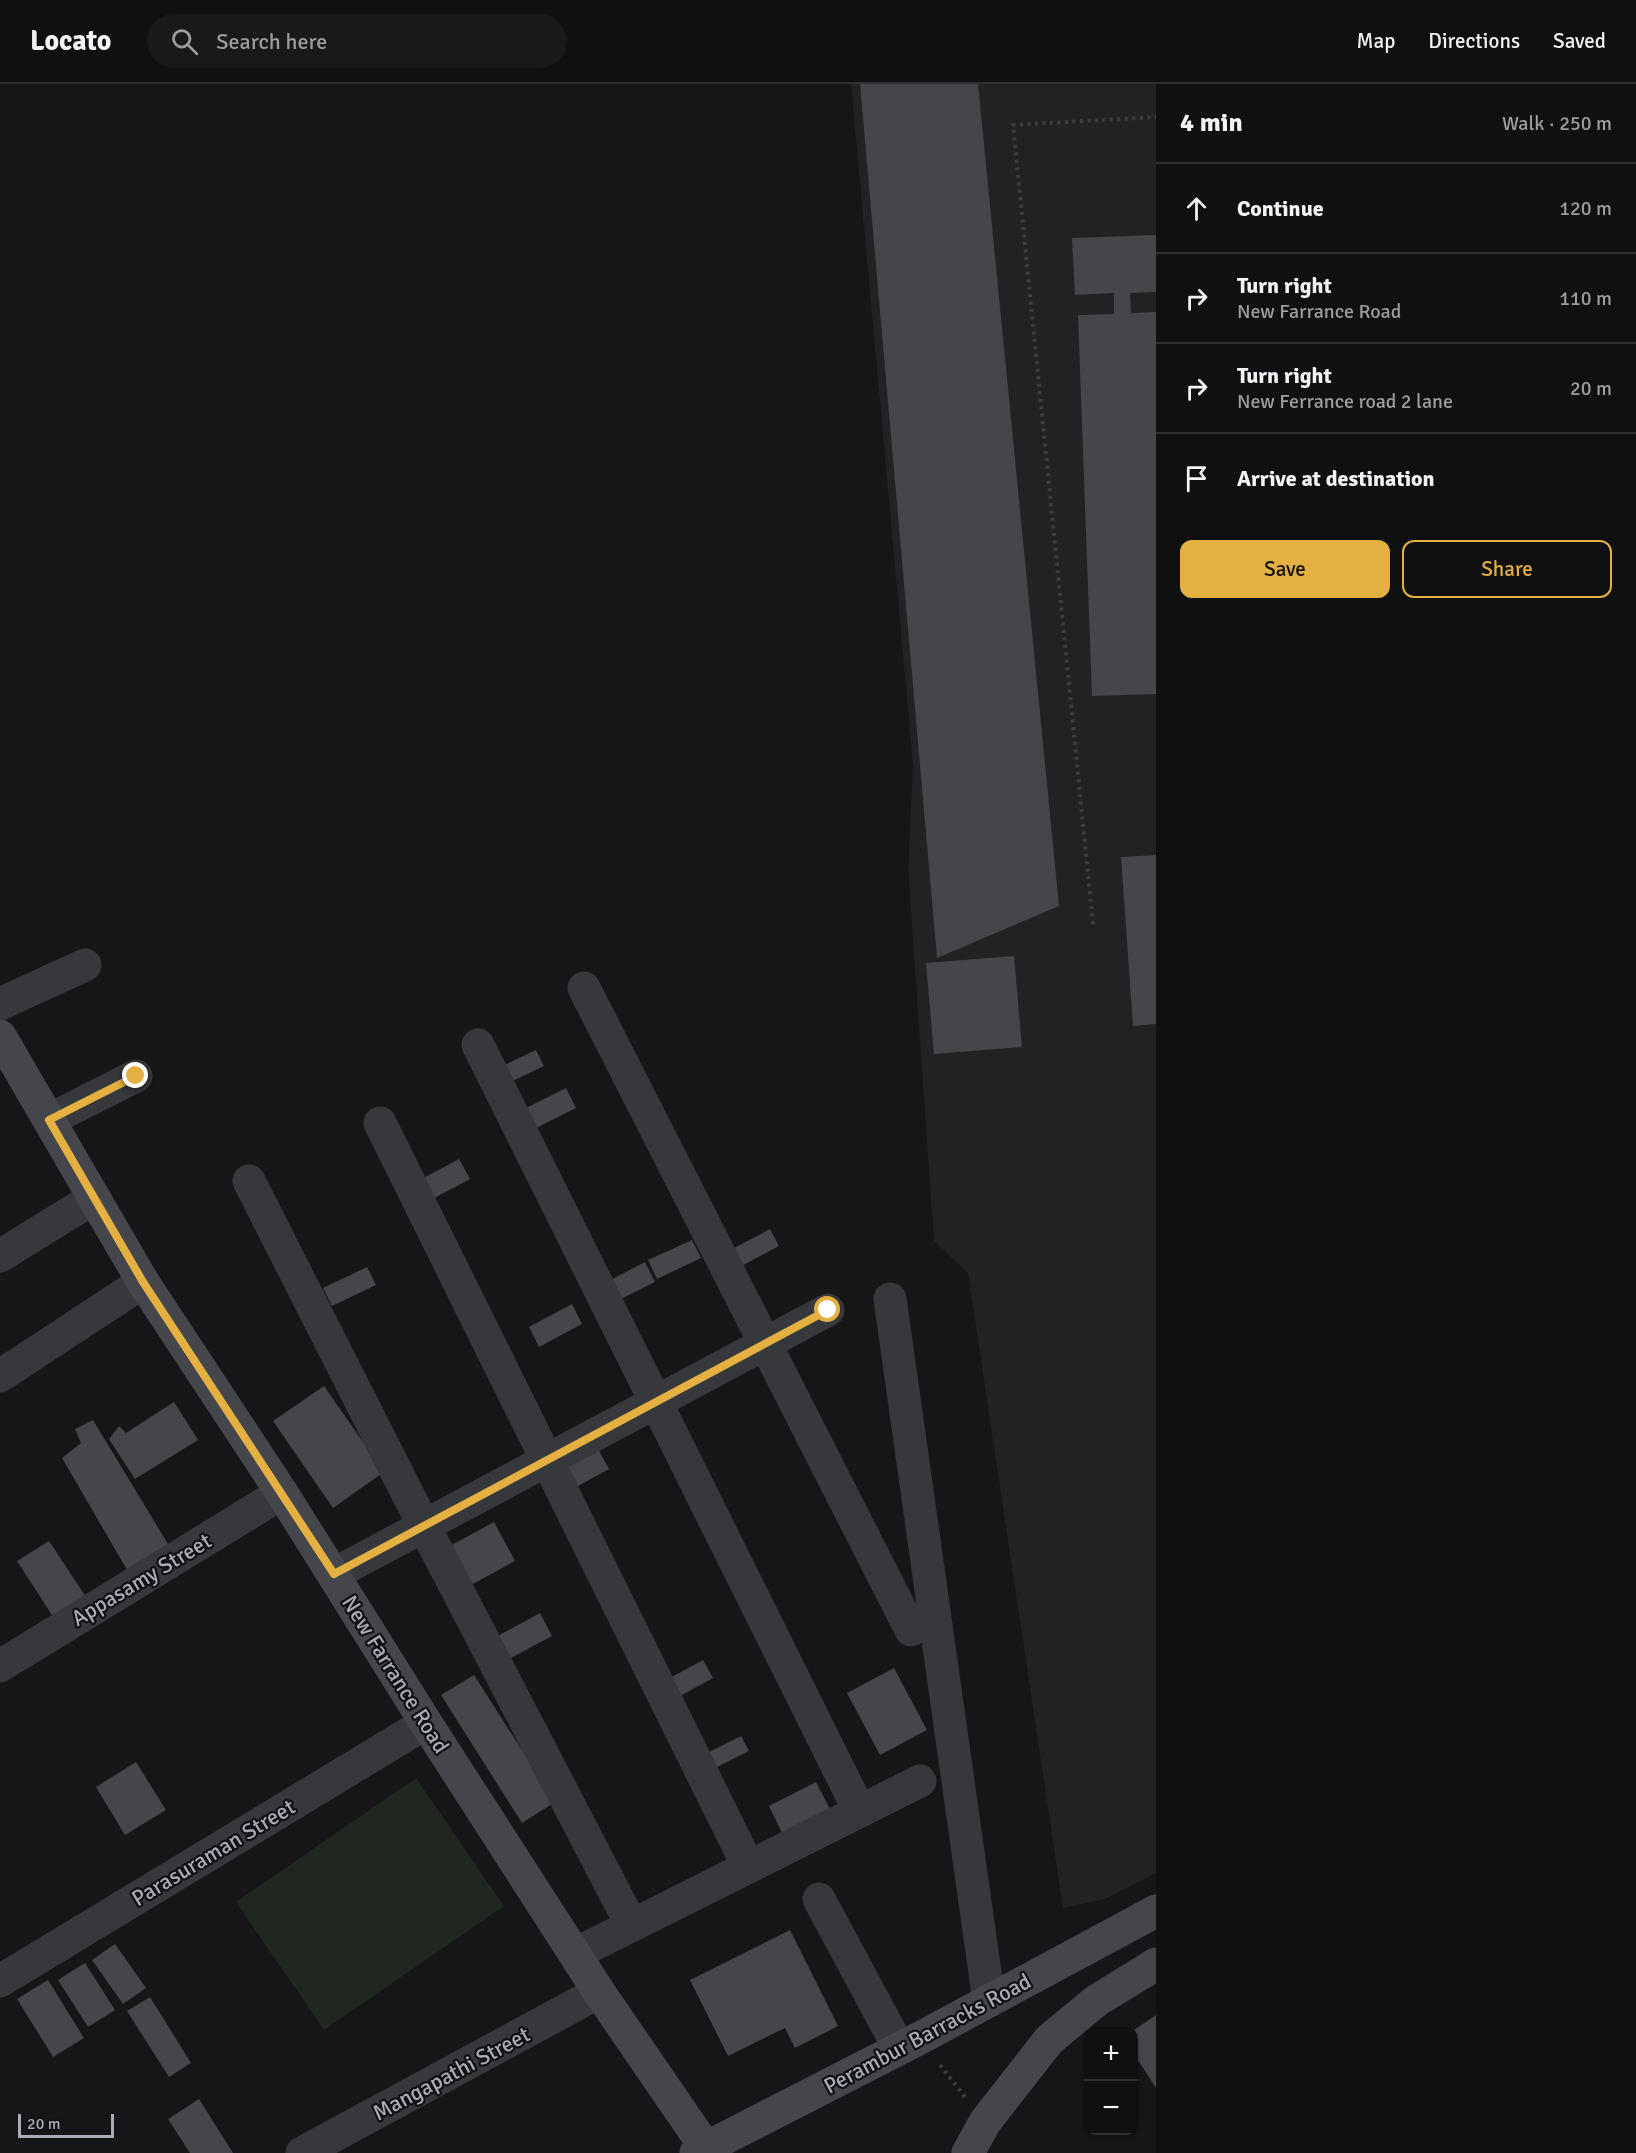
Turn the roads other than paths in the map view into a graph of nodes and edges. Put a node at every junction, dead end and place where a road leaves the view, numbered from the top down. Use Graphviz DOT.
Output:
graph roads {
  1 [pos="85,965"];
  2 [pos="585,988"];
  3 [pos="0,1004"];
  4 [pos="0,1036"];
  5 [pos="478,1045"];
  6 [pos="136,1076"];
  7 [pos="49,1120"];
  8 [pos="380,1123"];
  9 [pos="249,1181"];
  10 [pos="94,1198"];
  11 [pos="0,1256"];
  12 [pos="143,1282"];
  13 [pos="890,1299"];
  14 [pos="828,1310"];
  15 [pos="765,1343"];
  16 [pos="0,1376"];
  17 [pos="655,1403"];
  18 [pos="547,1460"];
  19 [pos="282,1493"];
  20 [pos="424,1526"];
  21 [pos="334,1574"];
  22 [pos="911,1630"];
  23 [pos="0,1666"];
  24 [pos="426,1723"];
  25 [pos="920,1781"];
  26 [pos="859,1810"];
  27 [pos="748,1866"];
  28 [pos="819,1899"];
  29 [pos="1156,1911"];
  30 [pos="631,1924"];
  31 [pos="575,1954"];
  32 [pos="1156,1964"];
  33 [pos="0,1981"];
  34 [pos="599,1992"];
  35 [pos="989,2001"];
  36 [pos="910,2042"];
  37 [pos="704,2151"];
  38 [pos="302,2153"];
  39 [pos="968,2153"];
  1 -- 3 [label="street"];
  2 -- 15 [label="street"];
  4 -- 7 [label="street, New Farrance Road"];
  5 -- 17 [label="street"];
  6 -- 7 [label="street"];
  7 -- 10 [label="street, New Farrance Road"];
  8 -- 18 [label="street"];
  9 -- 20 [label="street"];
  10 -- 11 [label="street"];
  10 -- 12 [label="street, New Farrance Road"];
  12 -- 16 [label="street"];
  12 -- 19 [label="street, New Farrance Road"];
  13 -- 35 [label="street"];
  14 -- 15 [label="street"];
  15 -- 17 [label="street"];
  15 -- 22 [label="street"];
  17 -- 18 [label="street"];
  17 -- 26 [label="street"];
  18 -- 20 [label="street"];
  18 -- 27 [label="street"];
  19 -- 21 [label="street, New Farrance Road"];
  19 -- 23 [label="street, Appasamy Street"];
  20 -- 21 [label="street"];
  20 -- 30 [label="street"];
  21 -- 24 [label="street, New Farrance Road"];
  24 -- 31 [label="street, New Farrance Road"];
  24 -- 33 [label="street, Parasuraman Street"];
  25 -- 26 [label="street"];
  26 -- 27 [label="street"];
  27 -- 30 [label="street"];
  28 -- 36 [label="street"];
  29 -- 35 [label="street, Perambur Barracks Road"];
  30 -- 31 [label="street"];
  31 -- 34 [label="street, New Farrance Road"];
  32 -- 39 [label="street"];
  34 -- 37 [label="street, New Farrance Road"];
  34 -- 38 [label="street, Mangapathi Street"];
  35 -- 36 [label="street, Perambur Barracks Road"];
  36 -- 37 [label="street, Perambur Barracks Road"];
}
